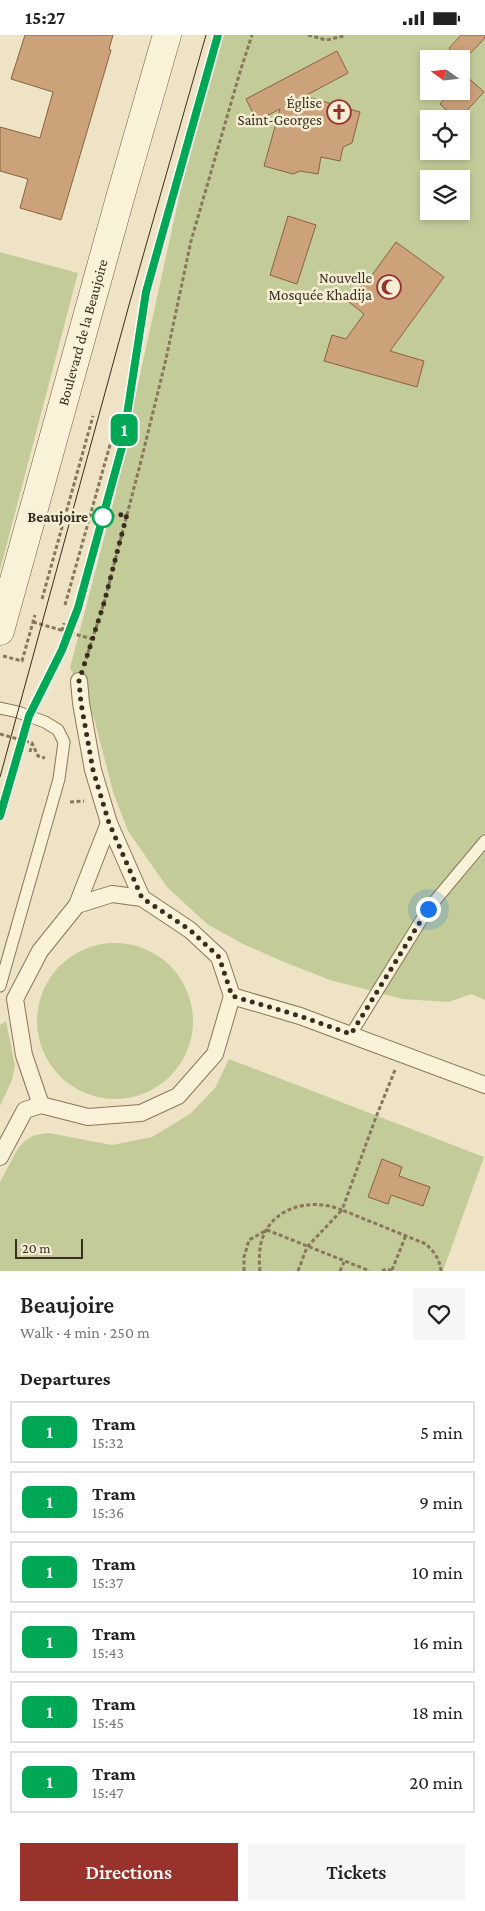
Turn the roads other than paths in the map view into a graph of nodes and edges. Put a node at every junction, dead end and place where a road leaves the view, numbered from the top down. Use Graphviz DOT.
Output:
graph roads {
  1 [pos="166,35"];
  2 [pos="0,631"];
  3 [pos="79,681"];
  4 [pos="0,708"];
  5 [pos="109,823"];
  6 [pos="485,841"];
  7 [pos="142,898"];
  8 [pos="76,905"];
  9 [pos="0,986"];
  10 [pos="232,996"];
  11 [pos="351,1034"];
  12 [pos="485,1085"];
  13 [pos="41,1105"];
  14 [pos="0,1157"];
  1 -- 2 [label="main road, Boulevard de la Beaujoire"];
  3 -- 5 [label="street"];
  4 -- 9 [label="lane"];
  5 -- 7 [label="street"];
  5 -- 8 [label="street"];
  6 -- 11 [label="lane"];
  7 -- 8 [label="street"];
  7 -- 10 [label="street"];
  8 -- 13 [label="street"];
  10 -- 11 [label="street"];
  10 -- 13 [label="street"];
  11 -- 12 [label="street"];
  13 -- 14 [label="street"];
}
